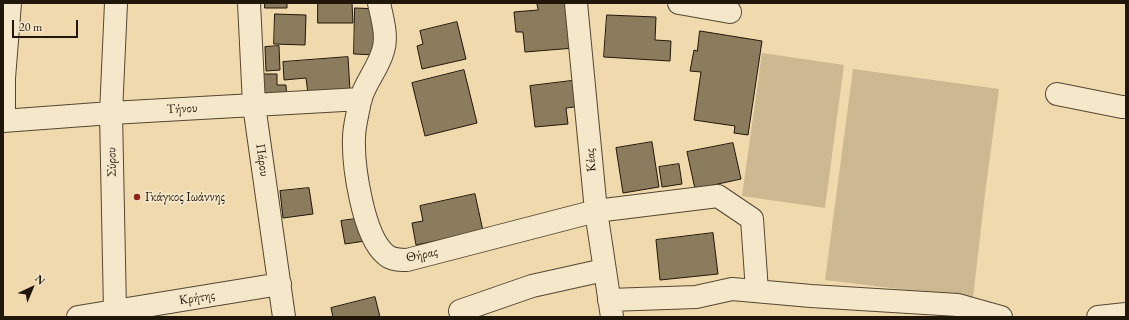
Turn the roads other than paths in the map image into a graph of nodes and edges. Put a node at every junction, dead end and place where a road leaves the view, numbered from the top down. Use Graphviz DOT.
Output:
graph roads {
  1 [pos="10,3"];
  2 [pos="116,3"];
  3 [pos="248,3"];
  4 [pos="379,3"];
  5 [pos="576,3"];
  6 [pos="679,3"];
  7 [pos="730,12"];
  8 [pos="3,78"];
  9 [pos="1057,94"];
  10 [pos="361,99"];
  11 [pos="254,105"];
  12 [pos="1126,107"];
  13 [pos="111,113"];
  14 [pos="4,121"];
  15 [pos="596,211"];
  16 [pos="604,270"];
  17 [pos="280,284"];
  18 [pos="757,291"];
  19 [pos="610,309"];
  20 [pos="460,311"];
  21 [pos="111,314"];
  22 [pos="1126,314"];
  23 [pos="78,317"];
  24 [pos="284,317"];
  25 [pos="1001,317"];
  26 [pos="1098,317"];
  1 -- 8 [label="street"];
  2 -- 13 [label="street, Σύρου"];
  3 -- 11 [label="street, Πάρου"];
  4 -- 10 [label="street, Θήρας"];
  5 -- 15 [label="street, Κέας"];
  6 -- 7 [label="street"];
  8 -- 14 [label="street"];
  9 -- 12 [label="street"];
  10 -- 11 [label="street, Τήνου"];
  10 -- 15 [label="street, Θήρας"];
  11 -- 13 [label="street, Τήνου"];
  11 -- 17 [label="street, Πάρου"];
  13 -- 14 [label="street, Τήνου"];
  13 -- 21 [label="street, Σύρου"];
  15 -- 16 [label="street, Κέας"];
  15 -- 18 [label="street, Θήρας"];
  16 -- 19 [label="street, Κέας"];
  16 -- 20 [label="street"];
  17 -- 21 [label="street, Κρήτης"];
  17 -- 24 [label="street, Πάρου"];
  18 -- 19 [label="street"];
  18 -- 25 [label="street"];
  21 -- 23 [label="street"];
  22 -- 26 [label="street"];
}
